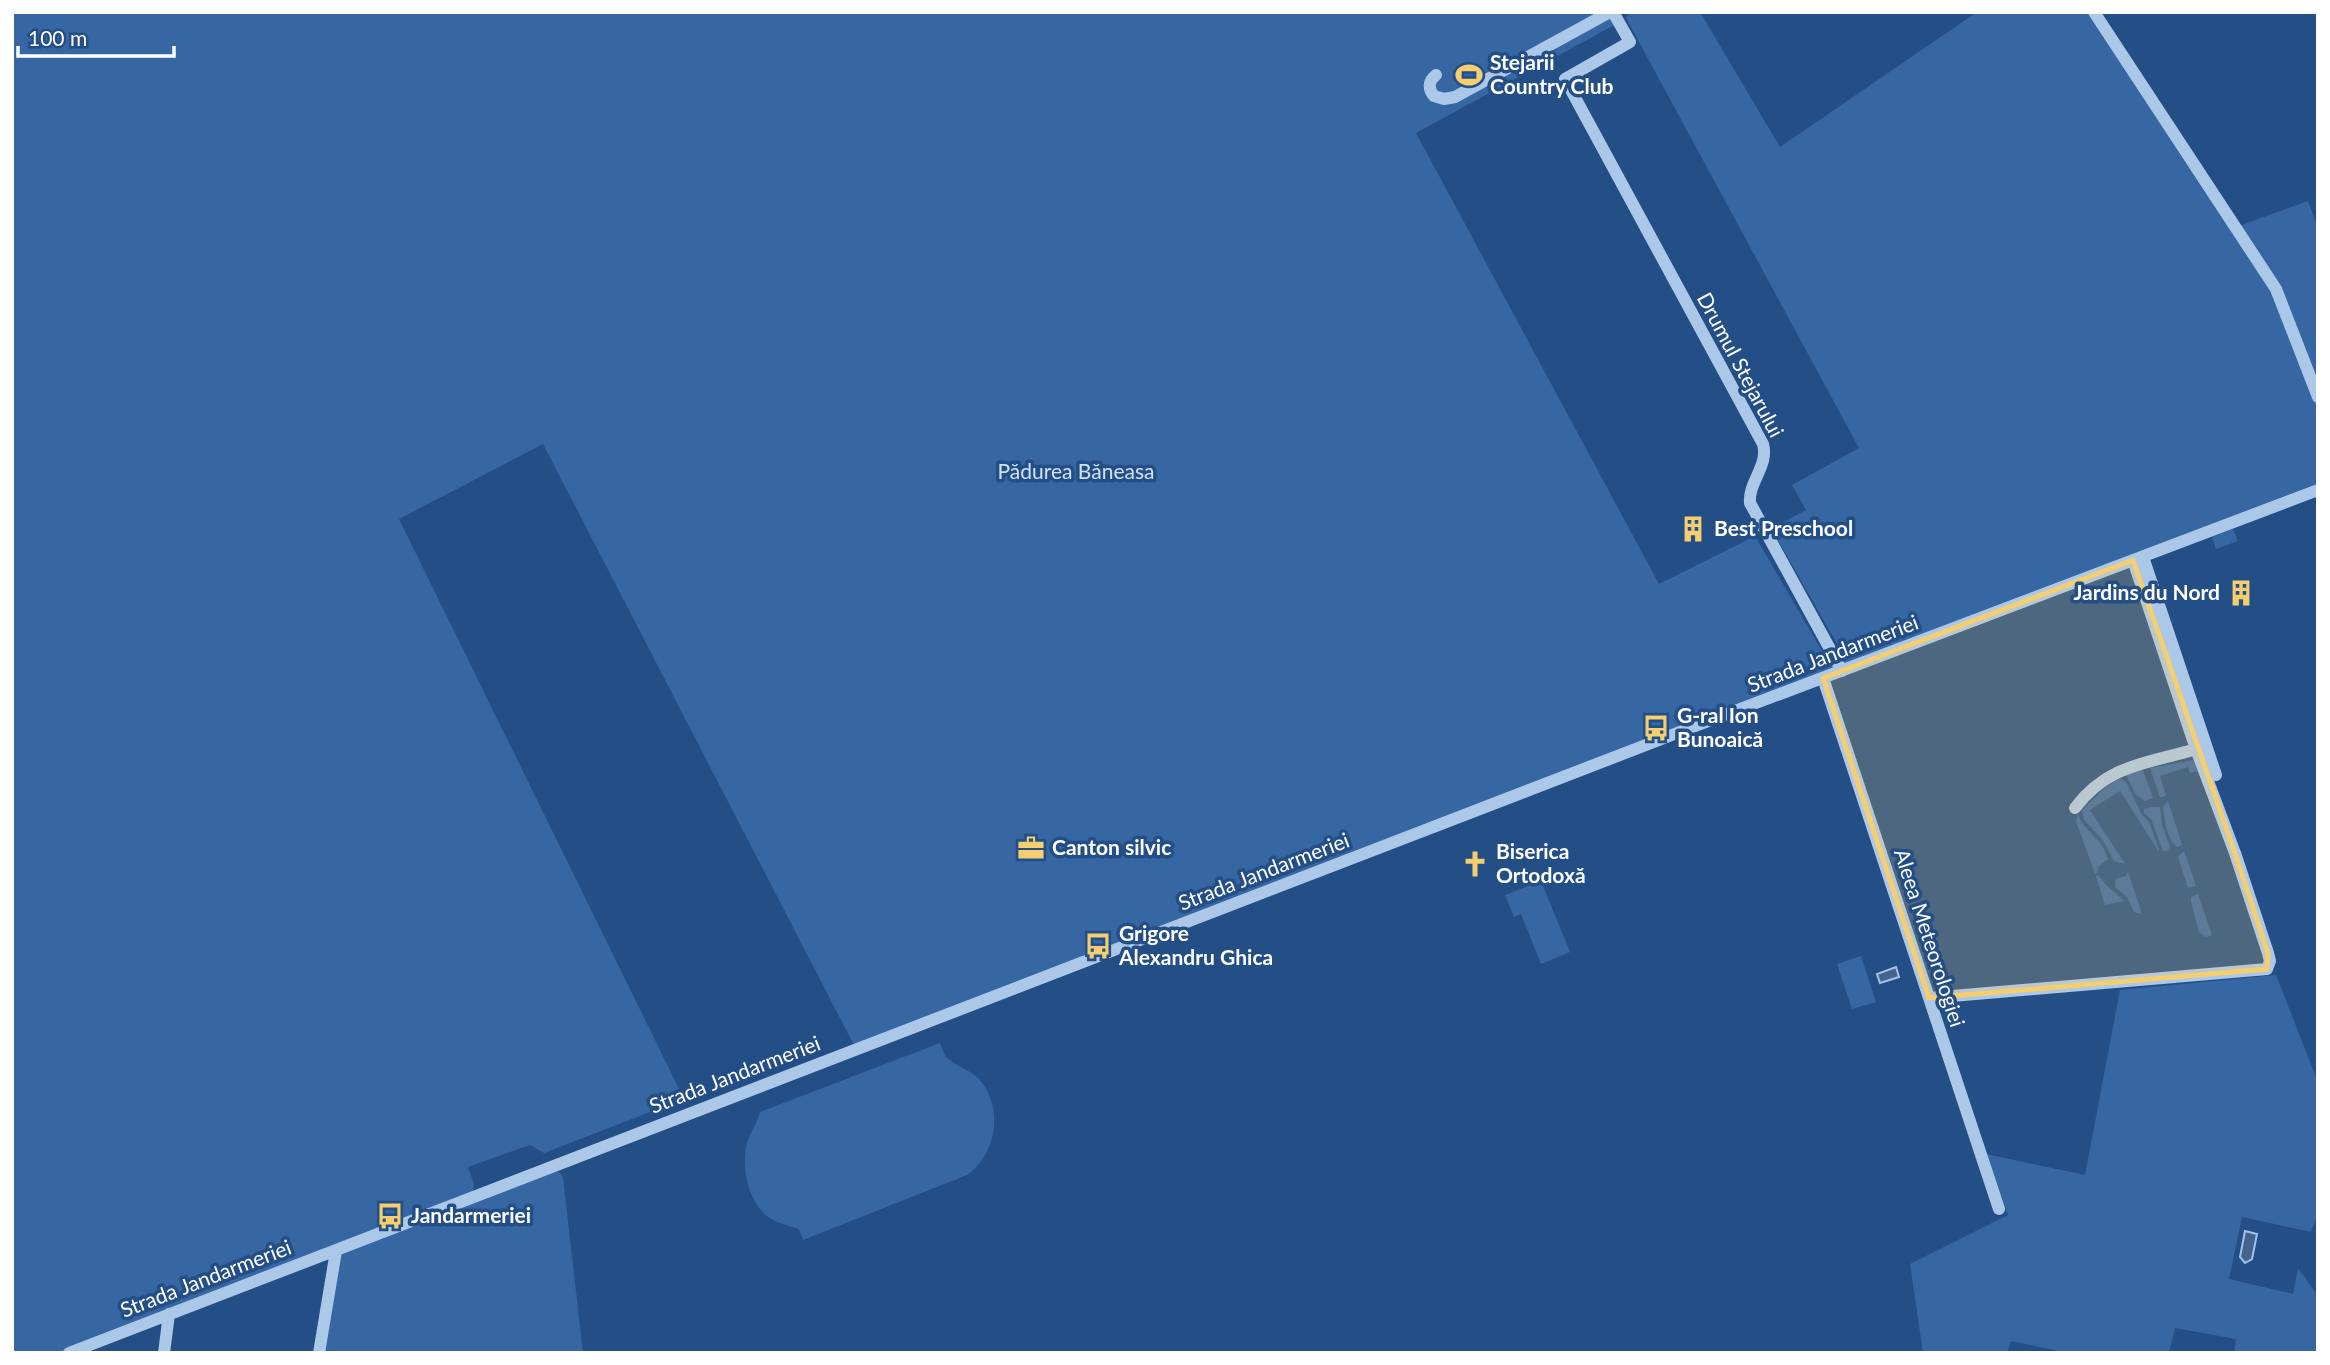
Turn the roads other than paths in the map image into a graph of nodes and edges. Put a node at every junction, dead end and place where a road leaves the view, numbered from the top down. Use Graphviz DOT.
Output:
graph roads {
  1 [pos="1611,12"];
  2 [pos="2094,12"];
  3 [pos="1436,75"];
  4 [pos="2318,397"];
  5 [pos="2318,490"];
  6 [pos="2138,559"];
  7 [pos="1842,671"];
  8 [pos="1822,678"];
  9 [pos="2196,749"];
  10 [pos="2075,808"];
  11 [pos="2236,837"];
  12 [pos="1929,998"];
  13 [pos="1999,1209"];
  14 [pos="335,1251"];
  15 [pos="169,1314"];
  16 [pos="69,1353"];
  17 [pos="164,1353"];
  18 [pos="319,1353"];
  1 -- 3 [label="street"];
  1 -- 7 [label="street, Drumul Stejarului"];
  2 -- 4 [label="street"];
  5 -- 6 [label="street, Strada Jandarmeriei"];
  6 -- 7 [label="street, Strada Jandarmeriei"];
  6 -- 9 [label="street"];
  6 -- 11 [label="street"];
  7 -- 8 [label="street, Strada Jandarmeriei"];
  8 -- 12 [label="street, Aleea Meteorologiei"];
  8 -- 14 [label="street, Strada Jandarmeriei"];
  9 -- 10 [label="street"];
  9 -- 12 [label="street"];
  12 -- 13 [label="street, Aleea Meteorologiei"];
  14 -- 15 [label="street, Strada Jandarmeriei"];
  14 -- 18 [label="street"];
  15 -- 16 [label="street, Strada Jandarmeriei"];
  15 -- 17 [label="street"];
}
